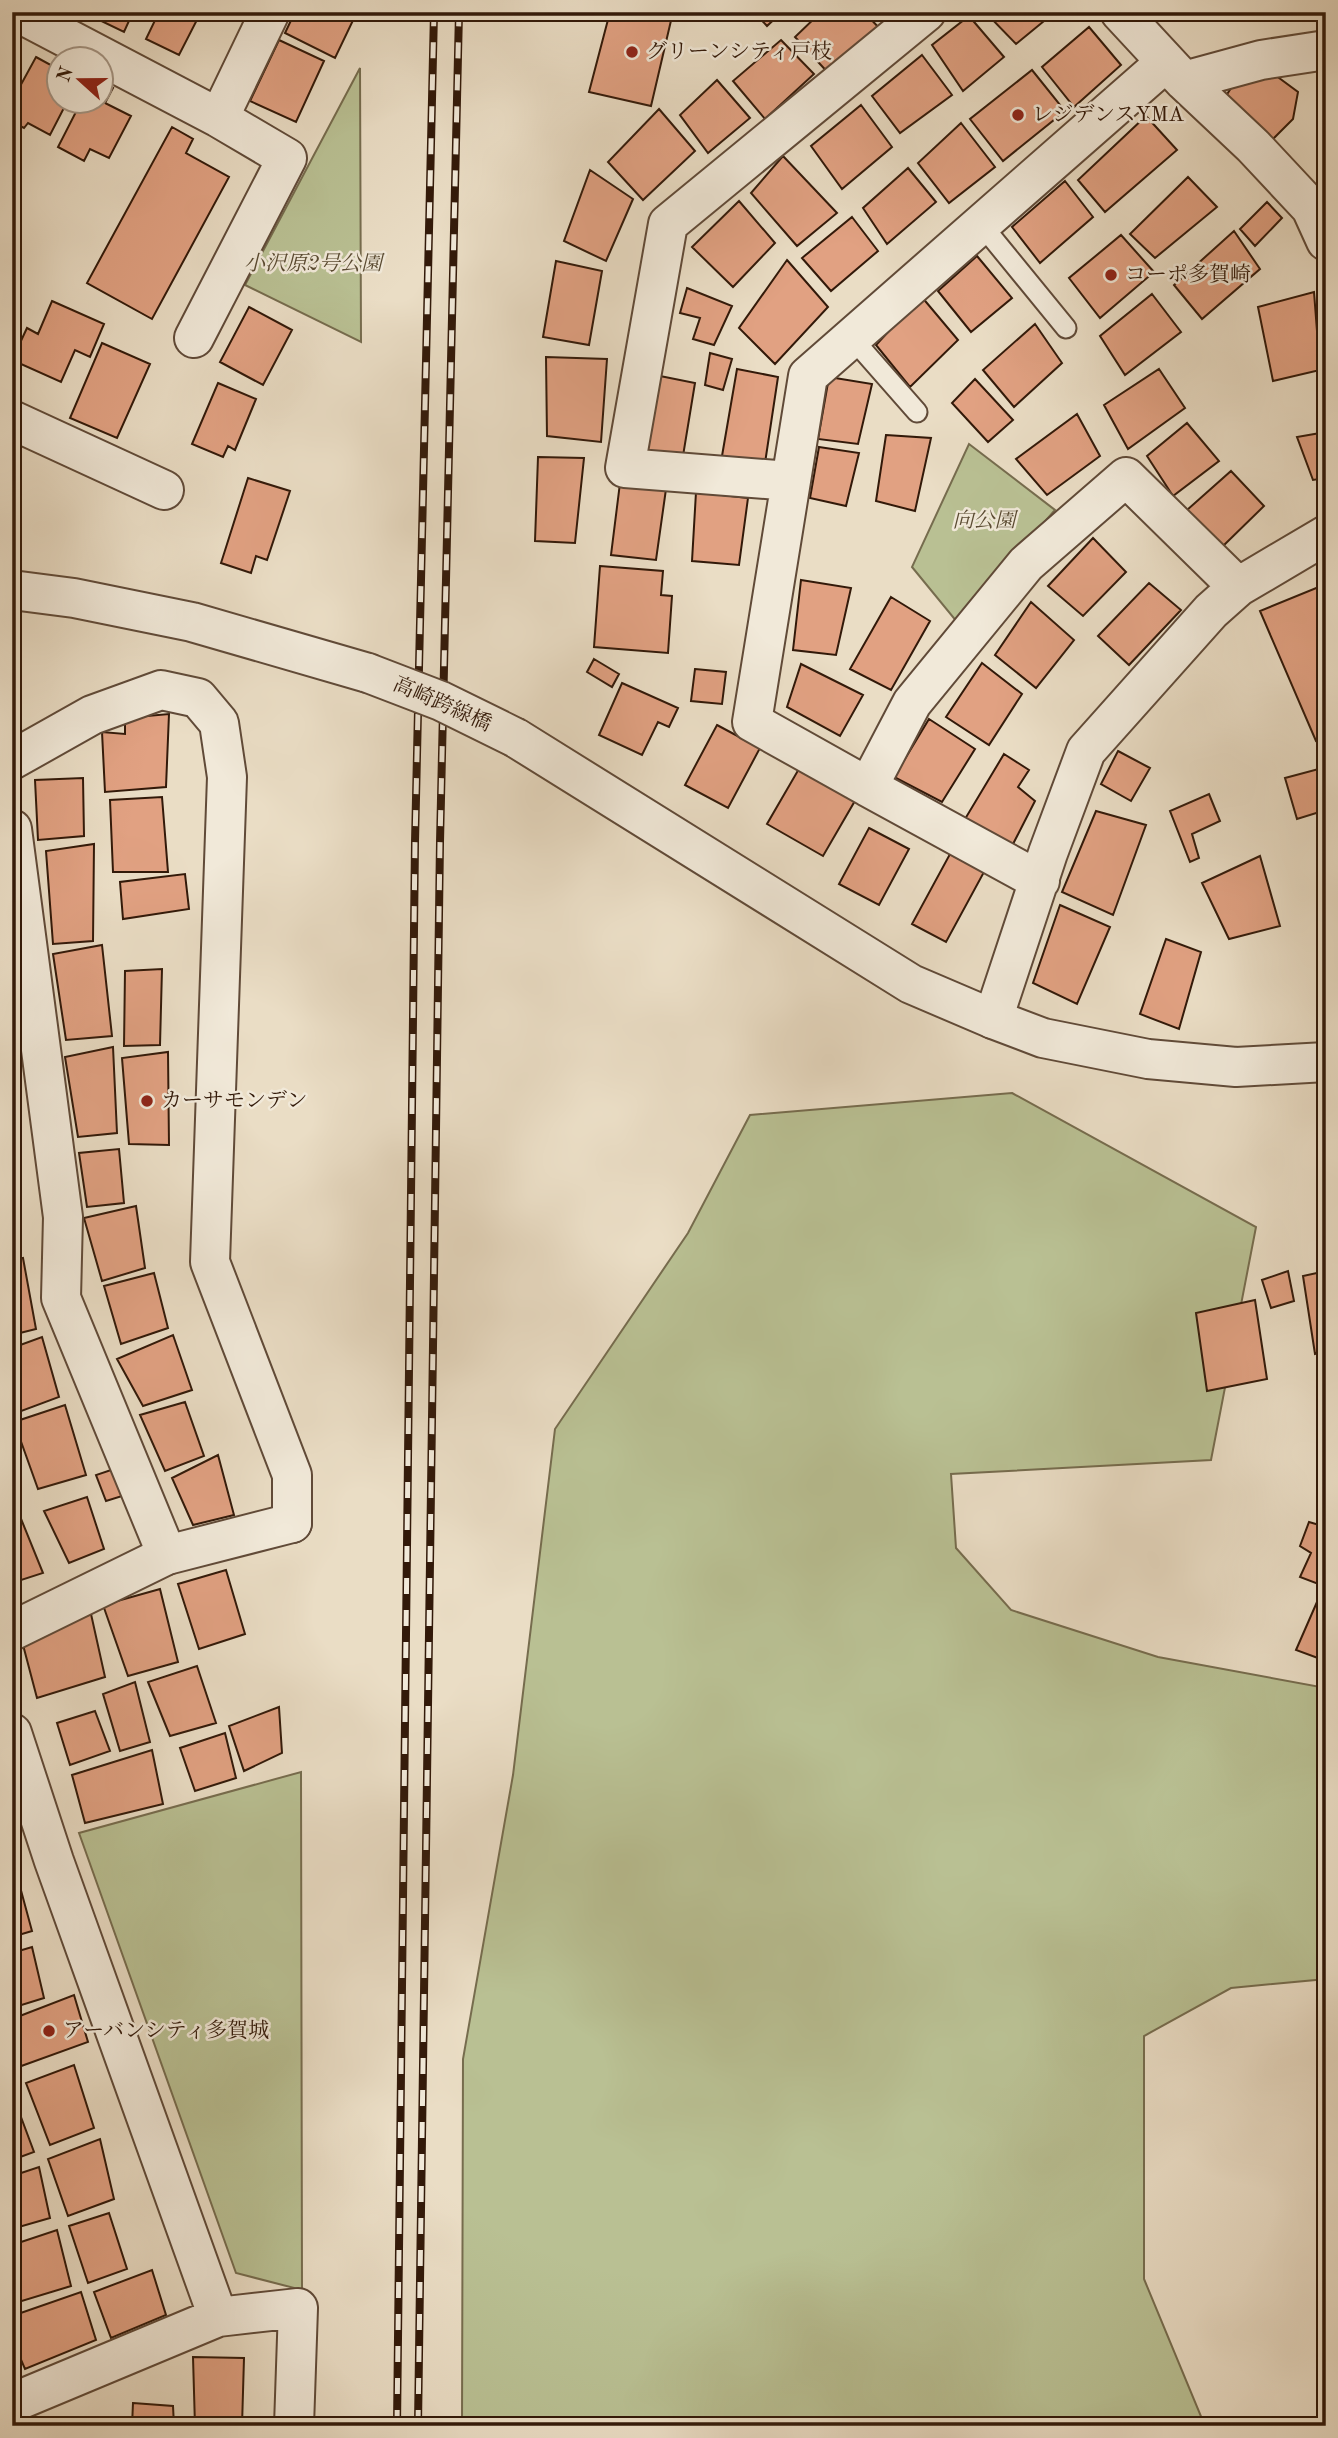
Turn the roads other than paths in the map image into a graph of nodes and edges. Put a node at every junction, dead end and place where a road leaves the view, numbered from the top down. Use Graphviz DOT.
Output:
graph roads {
  1 [pos="17,12"];
  2 [pos="270,12"];
  3 [pos="926,12"];
  4 [pos="1119,12"];
  5 [pos="1326,50"];
  6 [pos="1175,71"];
  7 [pos="219,118"];
  8 [pos="981,224"];
  9 [pos="1326,241"];
  10 [pos="1066,328"];
  11 [pos="194,338"];
  12 [pos="852,338"];
  13 [pos="917,412"];
  14 [pos="12,420"];
  15 [pos="790,481"];
  16 [pos="164,490"];
  17 [pos="1326,535"];
  18 [pos="1238,587"];
  19 [pos="12,590"];
  20 [pos="12,760"];
  21 [pos="868,787"];
  22 [pos="12,830"];
  23 [pos="1040,881"];
  24 [pos="993,1019"];
  25 [pos="1326,1062"];
  26 [pos="167,1555"];
  27 [pos="12,1631"];
  28 [pos="12,1733"];
  29 [pos="218,2317"];
  30 [pos="12,2403"];
  31 [pos="19,2426"];
  32 [pos="294,2426"];
  1 -- 7 [label="street"];
  2 -- 7 [label="street"];
  3 -- 15 [label="street"];
  4 -- 6 [label="street"];
  5 -- 6 [label="street"];
  6 -- 8 [label="street"];
  6 -- 9 [label="street"];
  7 -- 11 [label="street"];
  8 -- 10 [label="lane"];
  8 -- 12 [label="street"];
  12 -- 13 [label="lane"];
  12 -- 15 [label="street"];
  14 -- 16 [label="street"];
  15 -- 21 [label="street"];
  17 -- 18 [label="street"];
  18 -- 21 [label="street"];
  18 -- 23 [label="street"];
  19 -- 24 [label="street, 高崎跨線橋, bridge"];
  20 -- 26 [label="street"];
  21 -- 23 [label="street"];
  22 -- 26 [label="street"];
  23 -- 24 [label="street"];
  24 -- 25 [label="street, 高崎跨線橋"];
  26 -- 27 [label="street"];
  28 -- 29 [label="street"];
  29 -- 30 [label="street"];
  29 -- 32 [label="street"];
  30 -- 31 [label="street"];
}
